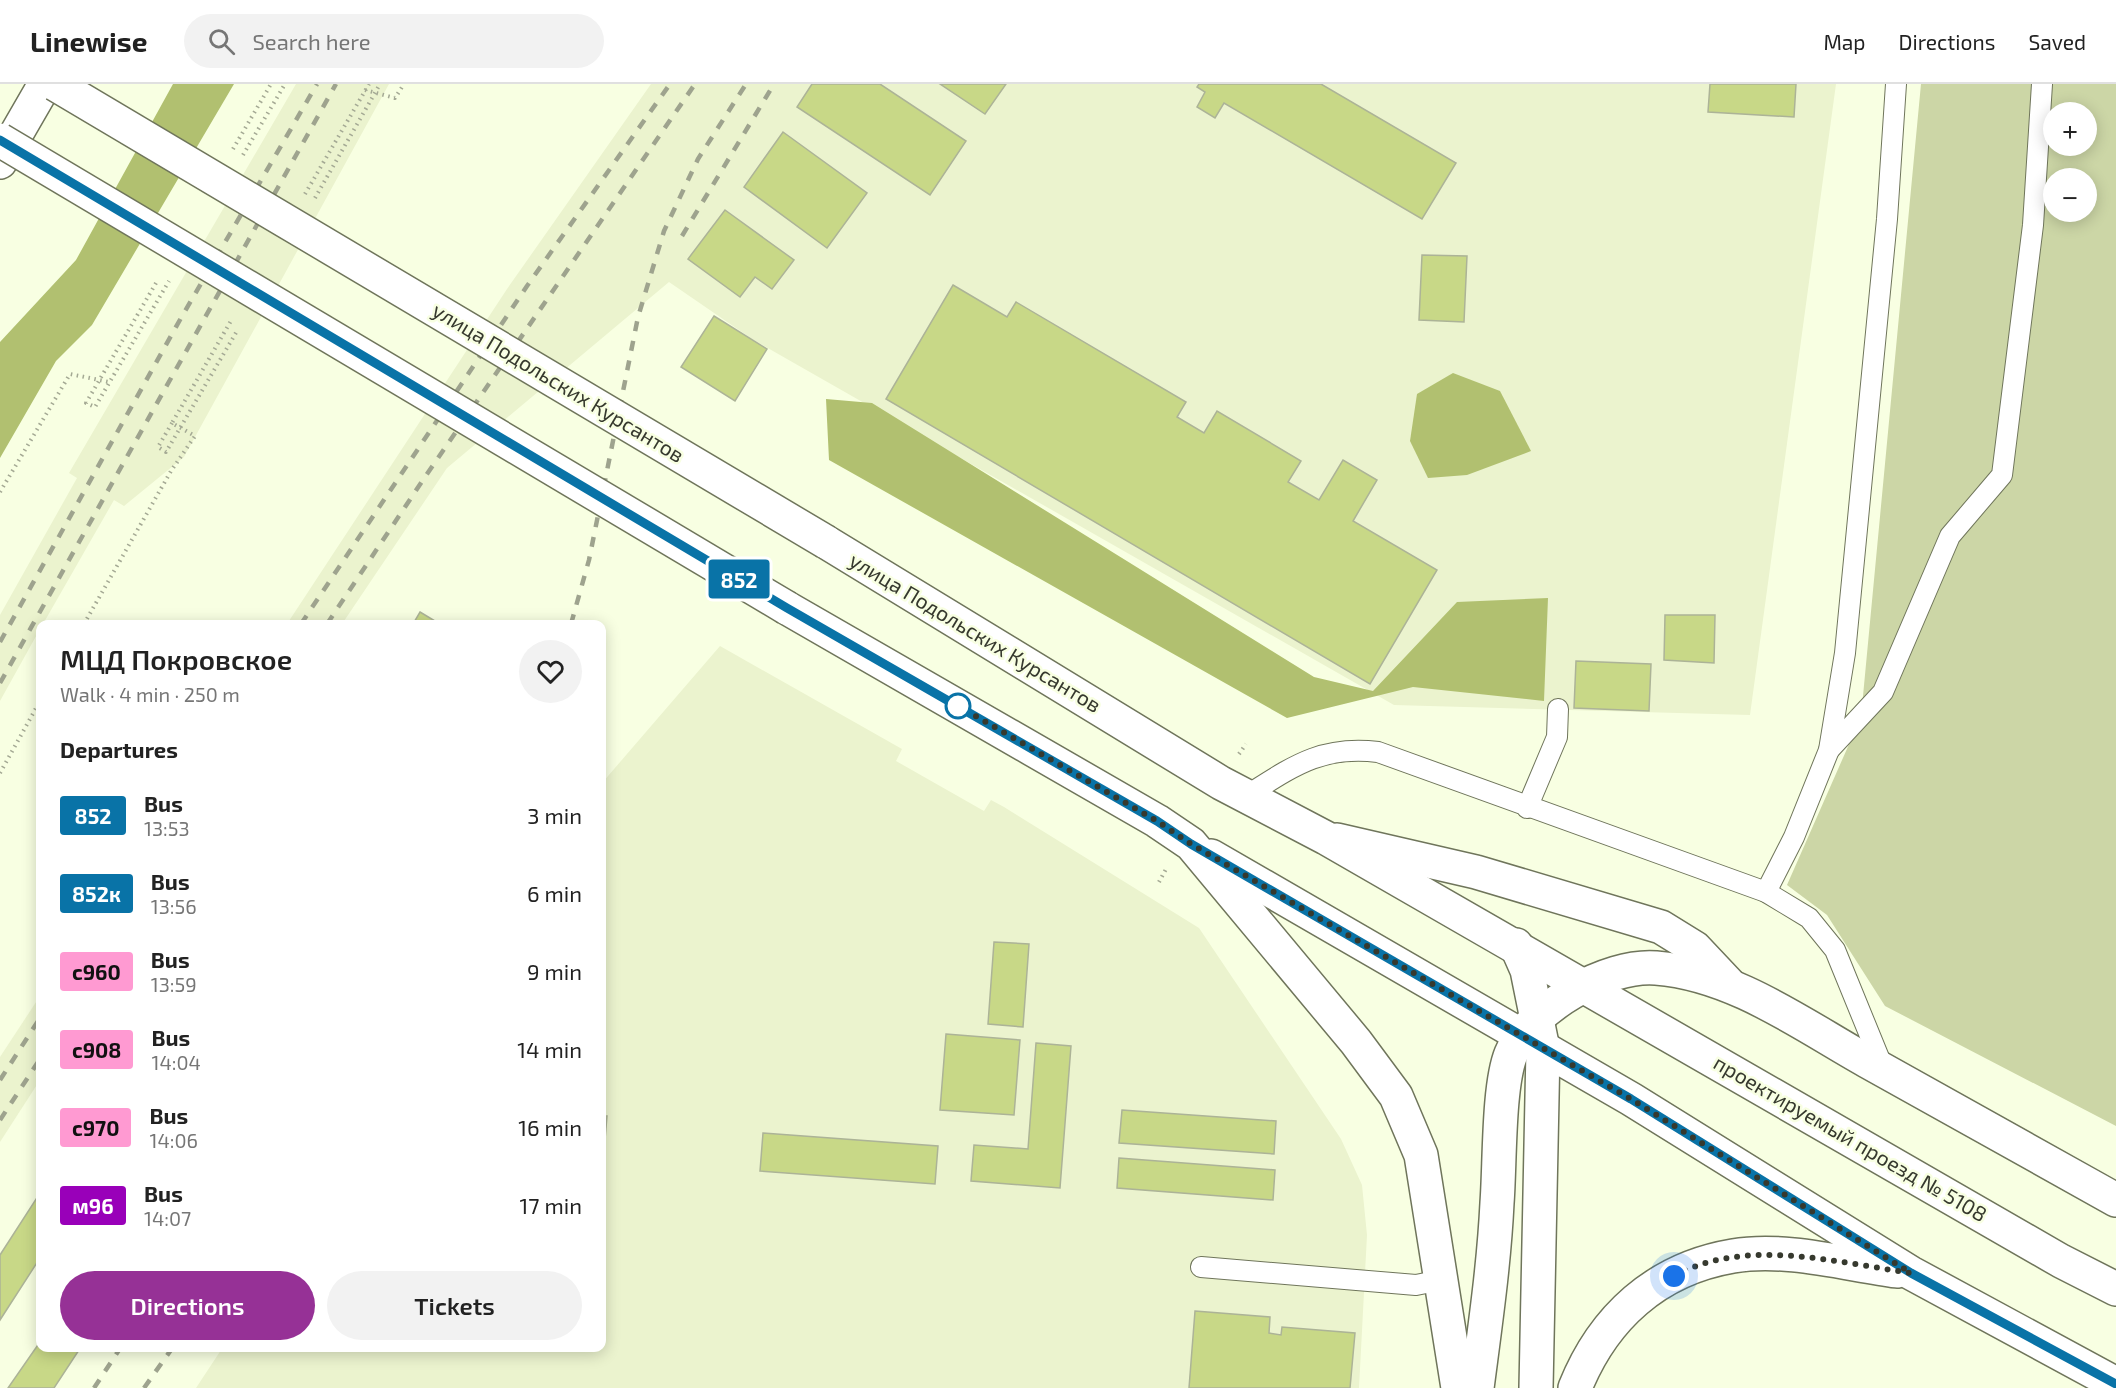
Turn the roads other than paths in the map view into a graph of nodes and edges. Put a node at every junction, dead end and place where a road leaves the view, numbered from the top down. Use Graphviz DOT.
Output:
graph roads {
  1 [pos="45,84"];
  2 [pos="55,84"];
  3 [pos="1896,84"];
  4 [pos="2042,84"];
  5 [pos="0,140"];
  6 [pos="0,162"];
  7 [pos="1558,710"];
  8 [pos="1829,750"];
  9 [pos="1246,796"];
  10 [pos="1527,808"];
  11 [pos="1326,838"];
  12 [pos="1191,844"];
  13 [pos="1766,892"];
  14 [pos="1516,945"];
  15 [pos="1728,983"];
  16 [pos="1586,986"];
  17 [pos="1534,1034"];
  18 [pos="1884,1070"];
  19 [pos="2116,1200"];
  20 [pos="1201,1267"];
  21 [pos="1911,1273"];
  22 [pos="1441,1280"];
  23 [pos="2116,1289"];
  24 [pos="2116,1384"];
  25 [pos="1458,1388"];
  26 [pos="1477,1388"];
  27 [pos="1536,1388"];
  28 [pos="1575,1388"];
  1 -- 6 [label="main road"];
  2 -- 9 [label="main road, улица Подольских Курсантов, bridge"];
  3 -- 8 [label="lane"];
  4 -- 8 [label="lane"];
  5 -- 12 [label="main road, bridge"];
  7 -- 10 [label="lane"];
  8 -- 13 [label="lane"];
  9 -- 10 [label="lane"];
  9 -- 11 [label="main road, улица Подольских Курсантов"];
  10 -- 13 [label="lane"];
  11 -- 14 [label="main road, улица Подольских Курсантов"];
  11 -- 15 [label="main road"];
  12 -- 17 [label="main road"];
  12 -- 22 [label="main road"];
  13 -- 18 [label="lane"];
  14 -- 16 [label="main road, проектируемый проезд № 5108"];
  14 -- 17 [label="main road"];
  15 -- 16 [label="main road"];
  15 -- 18 [label="main road"];
  16 -- 17 [label="main road"];
  16 -- 23 [label="main road, проектируемый проезд № 5108"];
  17 -- 21 [label="main road"];
  17 -- 26 [label="main road"];
  17 -- 27 [label="main road"];
  18 -- 19 [label="main road"];
  20 -- 22 [label="lane"];
  21 -- 24 [label="main road"];
  21 -- 28 [label="main road"];
  22 -- 25 [label="main road"];
}
